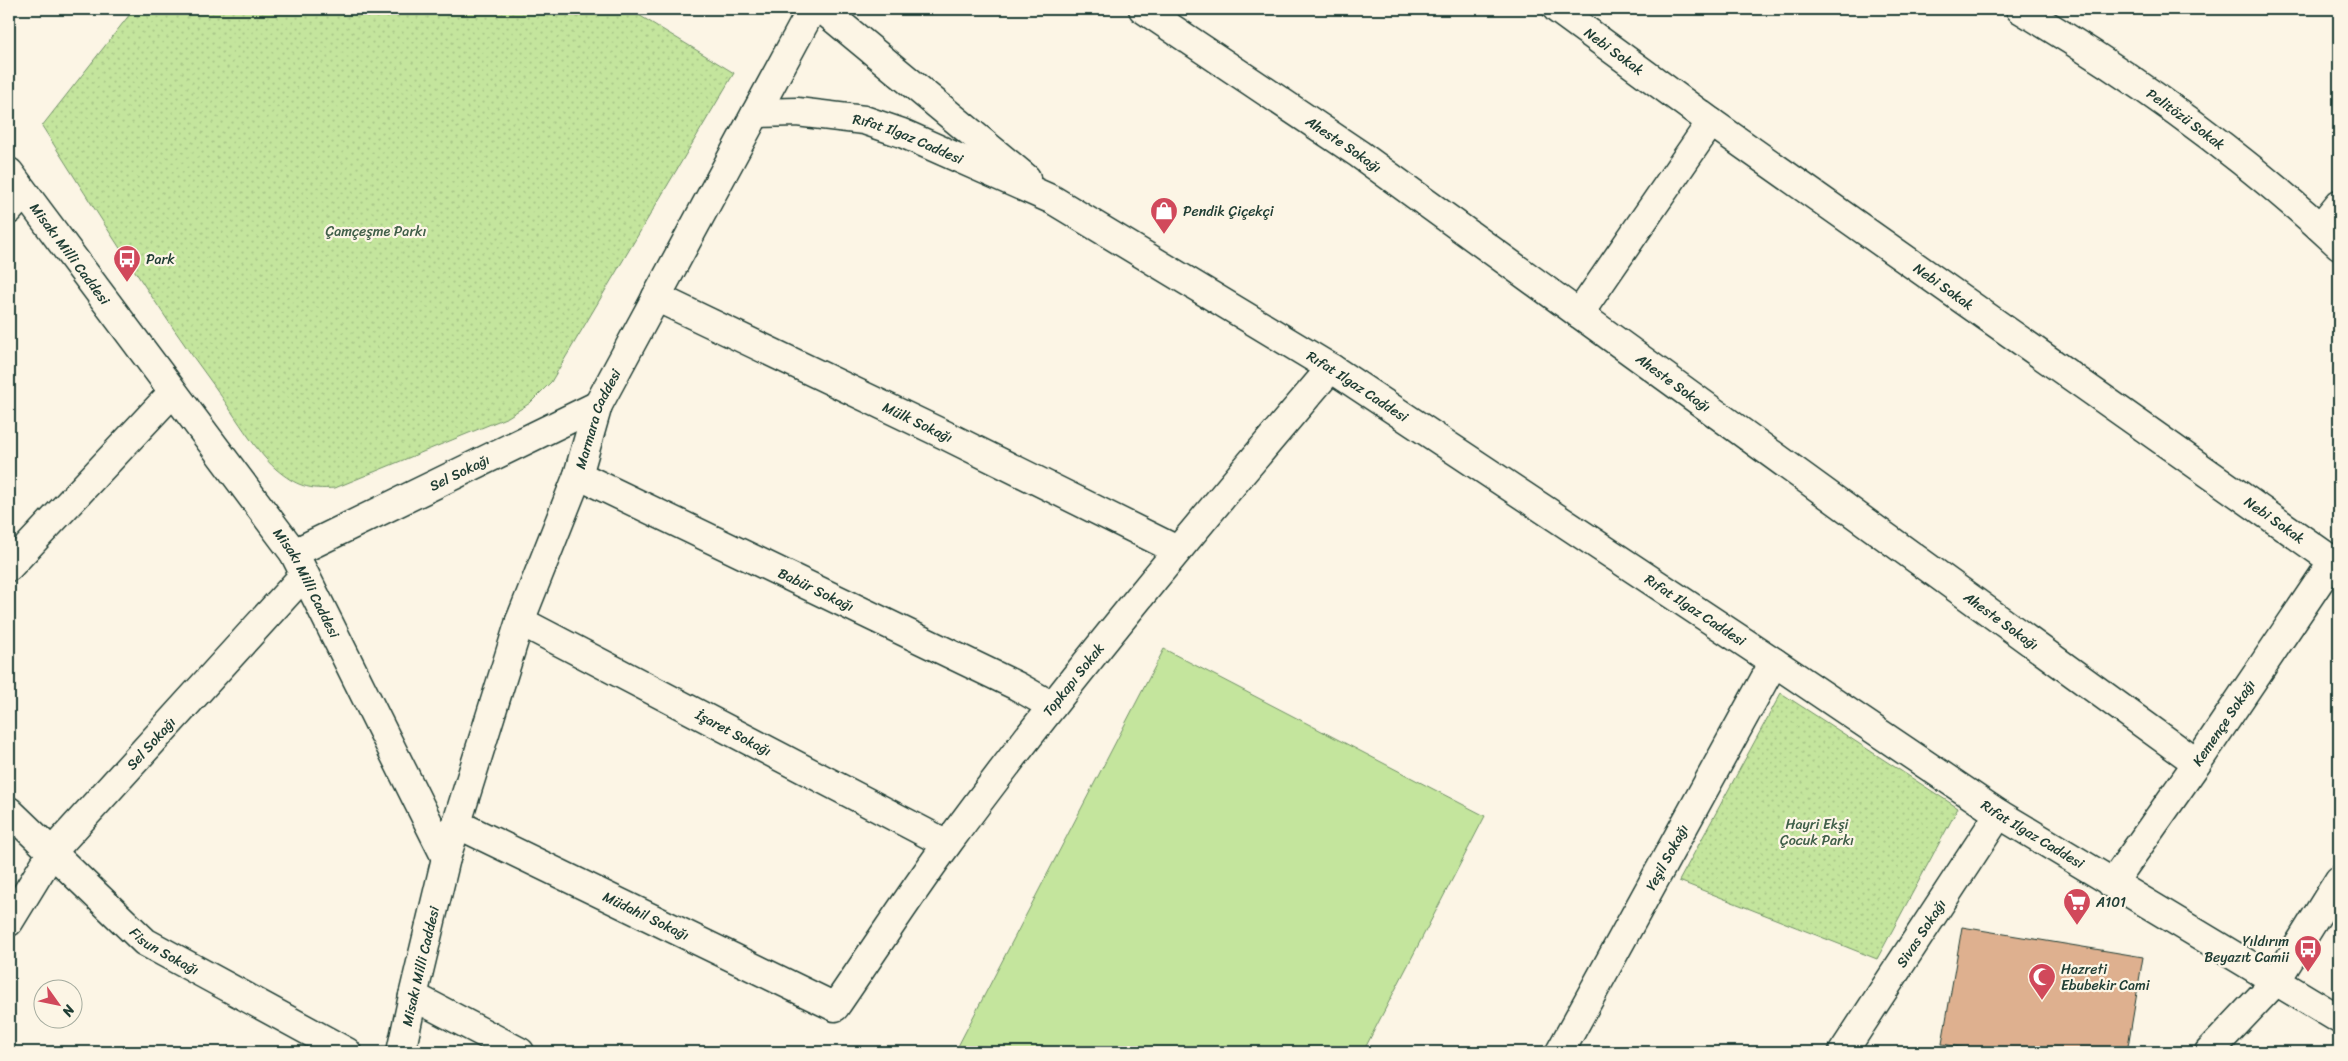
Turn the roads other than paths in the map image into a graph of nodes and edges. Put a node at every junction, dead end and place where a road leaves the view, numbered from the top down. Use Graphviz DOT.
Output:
graph roads {
  1 [pos="812,9"];
  2 [pos="822,9"];
  3 [pos="1143,9"];
  4 [pos="1556,9"];
  5 [pos="2020,9"];
  6 [pos="756,113"];
  7 [pos="1711,122"];
  8 [pos="14,191"];
  9 [pos="1052,200"];
  10 [pos="2339,204"];
  11 [pos="2320,227"];
  12 [pos="2339,245"];
  13 [pos="656,297"];
  14 [pos="1579,314"];
  15 [pos="1331,368"];
  16 [pos="173,392"];
  17 [pos="598,405"];
  18 [pos="578,476"];
  19 [pos="1177,550"];
  20 [pos="2333,561"];
  21 [pos="299,564"];
  22 [pos="9,567"];
  23 [pos="520,621"];
  24 [pos="1774,662"];
  25 [pos="1052,706"];
  26 [pos="2197,763"];
  27 [pos="9,811"];
  28 [pos="1999,814"];
  29 [pos="457,824"];
  30 [pos="947,844"];
  31 [pos="52,852"];
  32 [pos="446,858"];
  33 [pos="2339,880"];
  34 [pos="2112,884"];
  35 [pos="9,922"];
  36 [pos="2276,981"];
  37 [pos="412,996"];
  38 [pos="835,1007"];
  39 [pos="2339,1019"];
  40 [pos="347,1052"];
  41 [pos="401,1052"];
  42 [pos="520,1052"];
  43 [pos="1560,1052"];
  44 [pos="1843,1052"];
  45 [pos="2209,1052"];
  1 -- 6 [label="street, Marmara Caddesi"];
  2 -- 9 [label="street, Rıfat Ilgaz Caddesi"];
  3 -- 14 [label="street, Aheste Sokağı"];
  4 -- 7 [label="street, Nebi Sokak"];
  5 -- 11 [label="street, Pelitözü Sokak"];
  6 -- 9 [label="street, Rıfat Ilgaz Caddesi"];
  6 -- 13 [label="street, Marmara Caddesi"];
  7 -- 14 [label="street"];
  7 -- 20 [label="street, Nebi Sokak"];
  8 -- 16 [label="street, Misakı Milli Caddesi"];
  9 -- 15 [label="street, Rıfat Ilgaz Caddesi"];
  10 -- 11 [label="street"];
  11 -- 12 [label="street, Pelitözü Sokak"];
  13 -- 17 [label="street, Marmara Caddesi"];
  13 -- 19 [label="street, Mülk Sokağı"];
  14 -- 26 [label="street, Aheste Sokağı"];
  15 -- 19 [label="street, Topkapı Sokak"];
  15 -- 24 [label="street, Rıfat Ilgaz Caddesi"];
  16 -- 21 [label="street, Misakı Milli Caddesi"];
  16 -- 22 [label="street"];
  17 -- 18 [label="street, Marmara Caddesi"];
  17 -- 21 [label="street, Sel Sokağı"];
  18 -- 23 [label="street, Marmara Caddesi"];
  18 -- 25 [label="street, Babür Sokağı"];
  19 -- 25 [label="street, Topkapı Sokak"];
  20 -- 26 [label="street, Kemençe Sokağı"];
  21 -- 31 [label="street, Sel Sokağı"];
  21 -- 32 [label="street, Misakı Milli Caddesi"];
  23 -- 29 [label="street, Marmara Caddesi"];
  23 -- 30 [label="street, İşaret Sokağı"];
  24 -- 28 [label="street, Rıfat Ilgaz Caddesi"];
  24 -- 43 [label="street, Yeşil Sokağı"];
  25 -- 30 [label="street, Topkapı Sokak"];
  26 -- 34 [label="street, Kemençe Sokağı"];
  27 -- 31 [label="street, Fisun Sokağı"];
  28 -- 34 [label="street, Rıfat Ilgaz Caddesi"];
  28 -- 44 [label="street, Sivas Sokağı"];
  29 -- 32 [label="street, Marmara Caddesi"];
  29 -- 38 [label="street, Müdahil Sokağı"];
  30 -- 38 [label="street, Topkapı Sokak"];
  31 -- 35 [label="street, Sel Sokağı"];
  31 -- 40 [label="street, Fisun Sokağı"];
  32 -- 37 [label="street, Misakı Milli Caddesi"];
  33 -- 36 [label="street"];
  34 -- 36 [label="street, Rıfat Ilgaz Caddesi"];
  36 -- 39 [label="street, Rıfat Ilgaz Caddesi"];
  36 -- 45 [label="street"];
  37 -- 41 [label="street, Misakı Milli Caddesi"];
  37 -- 42 [label="street"];
}
